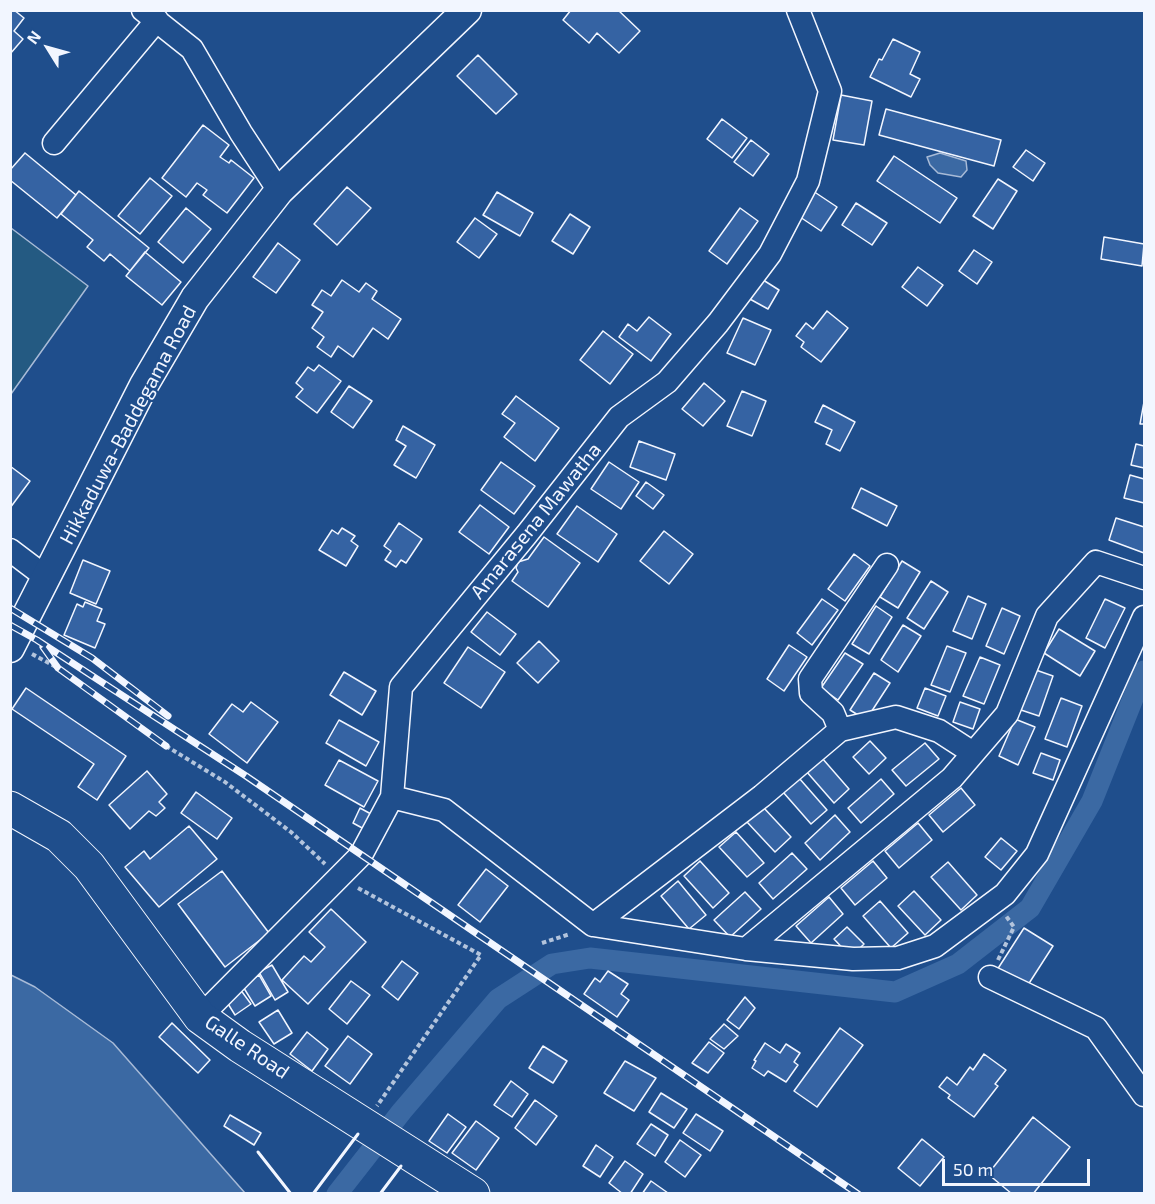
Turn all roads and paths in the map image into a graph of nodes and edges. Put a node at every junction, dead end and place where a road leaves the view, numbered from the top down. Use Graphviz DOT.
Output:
graph roads {
  1 [pos="467,10"];
  2 [pos="798,10"];
  3 [pos="150,15"];
  4 [pos="54,143"];
  5 [pos="279,190"];
  6 [pos="10,550"];
  7 [pos="887,565"];
  8 [pos="47,578"];
  9 [pos="1144,578"];
  10 [pos="1144,617"];
  11 [pos="10,648"];
  12 [pos="840,730"];
  13 [pos="166,746"];
  14 [pos="973,753"];
  15 [pos="392,797"];
  16 [pos="10,808"];
  17 [pos="339,877"];
  18 [pos="593,925"];
  19 [pos="1014,927"];
  20 [pos="746,949"];
  21 [pos="990,977"];
  22 [pos="200,1017"];
  23 [pos="1144,1095"];
  24 [pos="365,1124"];
  25 [pos="473,1194"];
  1 -- 5 [label="main road, Hikkaduwa-Baddegama Road"];
  2 -- 15 [label="street, Amarasena Mawatha"];
  3 -- 4 [label="street"];
  3 -- 5 [label="street"];
  5 -- 8 [label="main road, Hikkaduwa-Baddegama Road"];
  6 -- 8 [label="street"];
  7 -- 12 [label="street"];
  8 -- 11 [label="main road, Hikkaduwa-Baddegama Road"];
  9 -- 14 [label="street"];
  10 -- 20 [label="street"];
  12 -- 14 [label="street"];
  12 -- 18 [label="street"];
  13 -- 17 [label="path"];
  14 -- 20 [label="street"];
  15 -- 17 [label="street, Amarasena Mawatha"];
  15 -- 18 [label="street"];
  16 -- 22 [label="highway, Galle Road"];
  17 -- 22 [label="street, Amarasena Mawatha"];
  17 -- 24 [label="path"];
  18 -- 20 [label="street"];
  19 -- 21 [label="path"];
  21 -- 23 [label="street"];
  22 -- 24 [label="highway, Galle Road"];
  24 -- 25 [label="highway, Galle Road"];
}
